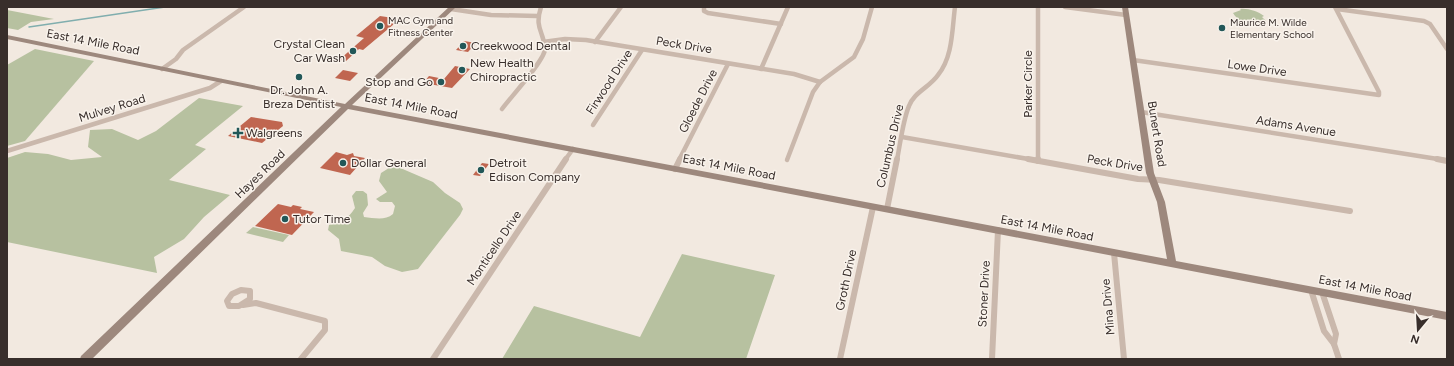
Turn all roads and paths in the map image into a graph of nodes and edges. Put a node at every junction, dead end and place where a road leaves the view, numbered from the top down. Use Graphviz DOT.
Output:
graph roads {
  1 [pos="244,7"];
  2 [pos="541,7"];
  3 [pos="621,7"];
  4 [pos="788,7"];
  5 [pos="872,7"];
  6 [pos="955,7"];
  7 [pos="1038,7"];
  8 [pos="1065,7"];
  9 [pos="1125,7"];
  10 [pos="452,8"];
  11 [pos="1336,8"];
  12 [pos="704,9"];
  13 [pos="1126,15"];
  14 [pos="537,16"];
  15 [pos="781,24"];
  16 [pos="7,38"];
  17 [pos="543,42"];
  18 [pos="595,42"];
  19 [pos="1447,49"];
  20 [pos="642,50"];
  21 [pos="1133,60"];
  22 [pos="728,64"];
  23 [pos="162,69"];
  24 [pos="761,69"];
  25 [pos="221,82"];
  26 [pos="820,82"];
  27 [pos="347,106"];
  28 [pos="502,108"];
  29 [pos="1141,112"];
  30 [pos="593,125"];
  31 [pos="902,137"];
  32 [pos="573,149"];
  33 [pos="7,151"];
  34 [pos="787,160"];
  35 [pos="1038,161"];
  36 [pos="1447,161"];
  37 [pos="675,169"];
  38 [pos="1152,180"];
  39 [pos="873,207"];
  40 [pos="887,209"];
  41 [pos="1350,211"];
  42 [pos="998,230"];
  43 [pos="1114,253"];
  44 [pos="1172,263"];
  45 [pos="1311,290"];
  46 [pos="1322,292"];
  47 [pos="251,296"];
  48 [pos="256,303"];
  49 [pos="243,305"];
  50 [pos="1447,316"];
  51 [pos="1334,344"];
  52 [pos="85,359"];
  53 [pos="301,359"];
  54 [pos="433,359"];
  55 [pos="840,359"];
  56 [pos="992,359"];
  57 [pos="1124,359"];
  58 [pos="1339,359"];
  1 -- 23 [label="street"];
  2 -- 14 [label="street"];
  3 -- 18 [label="street"];
  4 -- 15 [label="street"];
  5 -- 26 [label="street"];
  6 -- 31 [label="street, Columbus Drive"];
  7 -- 35 [label="street, Parker Circle"];
  8 -- 13 [label="street"];
  9 -- 13 [label="main road, Bunert Road"];
  10 -- 14 [label="street"];
  10 -- 27 [label="main road, Hayes Road"];
  11 -- 19 [label="street"];
  11 -- 21 [label="street, Lowe Drive"];
  12 -- 15 [label="street"];
  13 -- 21 [label="main road, Bunert Road"];
  14 -- 17 [label="street"];
  15 -- 24 [label="street"];
  16 -- 23 [label="main road, East 14 Mile Road"];
  17 -- 18 [label="street, Peck Drive"];
  17 -- 28 [label="street"];
  18 -- 20 [label="street, Peck Drive"];
  20 -- 22 [label="street, Peck Drive"];
  20 -- 30 [label="street, Firwood Drive"];
  21 -- 29 [label="main road, Bunert Road"];
  22 -- 24 [label="street, Peck Drive"];
  22 -- 37 [label="street, Gloede Drive"];
  23 -- 25 [label="main road, East 14 Mile Road"];
  24 -- 26 [label="street, Peck Drive"];
  25 -- 27 [label="main road, East 14 Mile Road"];
  25 -- 33 [label="street, Mulvey Road"];
  26 -- 34 [label="street"];
  27 -- 32 [label="main road, East 14 Mile Road"];
  27 -- 52 [label="main road, Hayes Road"];
  29 -- 36 [label="street, Adams Avenue"];
  29 -- 38 [label="main road, Bunert Road"];
  31 -- 35 [label="street, Peck Drive"];
  31 -- 40 [label="street, Columbus Drive"];
  32 -- 37 [label="main road, East 14 Mile Road"];
  32 -- 54 [label="street, Monticello Drive"];
  35 -- 38 [label="street, Peck Drive"];
  37 -- 39 [label="main road, East 14 Mile Road"];
  38 -- 41 [label="street, Peck Drive"];
  38 -- 44 [label="main road, Bunert Road"];
  39 -- 40 [label="main road, East 14 Mile Road"];
  39 -- 55 [label="street, Groth Drive"];
  40 -- 42 [label="main road, East 14 Mile Road"];
  42 -- 43 [label="main road, East 14 Mile Road"];
  42 -- 56 [label="street, Stoner Drive"];
  43 -- 44 [label="main road, East 14 Mile Road"];
  43 -- 57 [label="street, Mina Drive"];
  44 -- 45 [label="main road, East 14 Mile Road"];
  45 -- 46 [label="main road, East 14 Mile Road"];
  45 -- 51 [label="street"];
  46 -- 50 [label="main road, East 14 Mile Road"];
  46 -- 51 [label="street"];
  47 -- 48 [label="street"];
  47 -- 49 [label="street"];
  47 -- 49 [label="street"];
  48 -- 49 [label="street"];
  48 -- 53 [label="street"];
  51 -- 58 [label="street"];
}
